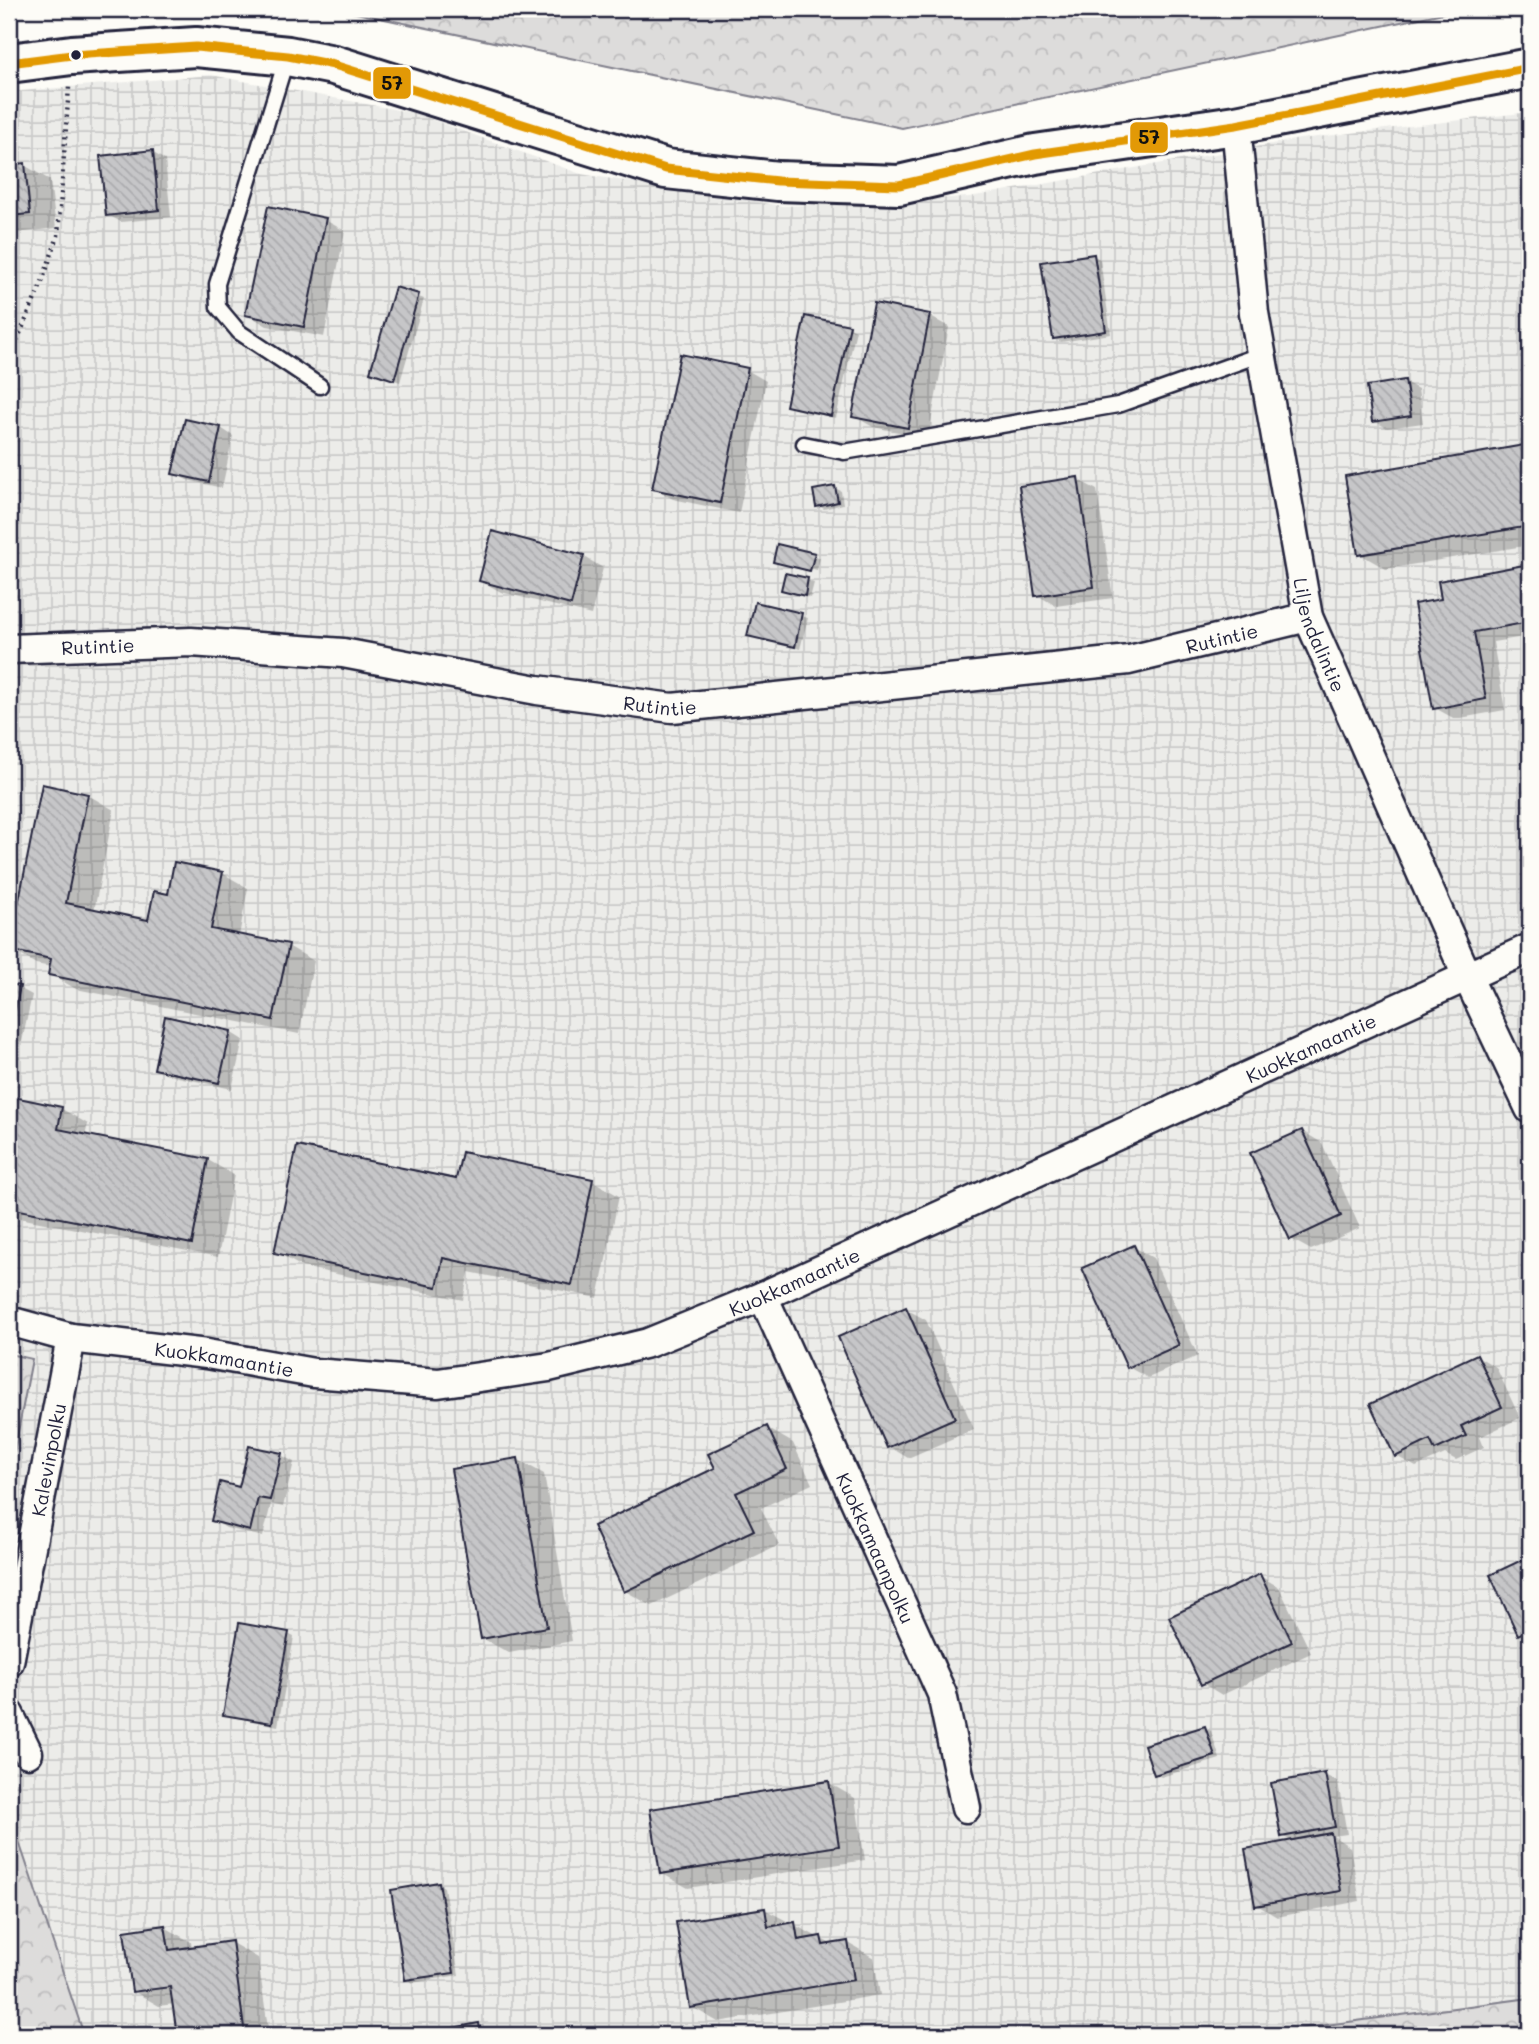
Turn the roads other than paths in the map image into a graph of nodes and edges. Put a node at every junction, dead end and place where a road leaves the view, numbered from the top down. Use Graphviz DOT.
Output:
graph roads {
  1 [pos="288,56"];
  2 [pos="9,63"];
  3 [pos="1530,68"];
  4 [pos="1236,125"];
  5 [pos="1262,354"];
  6 [pos="320,386"];
  7 [pos="804,444"];
  8 [pos="1308,617"];
  9 [pos="9,649"];
  10 [pos="1530,948"];
  11 [pos="1467,976"];
  12 [pos="1530,1109"];
  13 [pos="763,1296"];
  14 [pos="9,1321"];
  15 [pos="71,1338"];
  16 [pos="9,1662"];
  17 [pos="9,1714"];
  18 [pos="28,1753"];
  19 [pos="966,1808"];
  1 -- 2 [label="main road"];
  1 -- 4 [label="main road"];
  1 -- 6 [label="lane"];
  3 -- 4 [label="main road"];
  4 -- 5 [label="street, Liljendalintie"];
  5 -- 7 [label="lane"];
  5 -- 8 [label="street, Liljendalintie"];
  8 -- 9 [label="street, Rutintie"];
  8 -- 11 [label="street, Liljendalintie"];
  10 -- 11 [label="street, Kuokkamaantie"];
  11 -- 12 [label="street, Liljendalintie"];
  11 -- 13 [label="street, Kuokkamaantie"];
  13 -- 15 [label="street, Kuokkamaantie"];
  13 -- 19 [label="street, Kuokkamaanpolku"];
  14 -- 15 [label="street, Kuokkamaantie"];
  15 -- 16 [label="street, Kalevinpolku"];
  17 -- 18 [label="street"];
}
